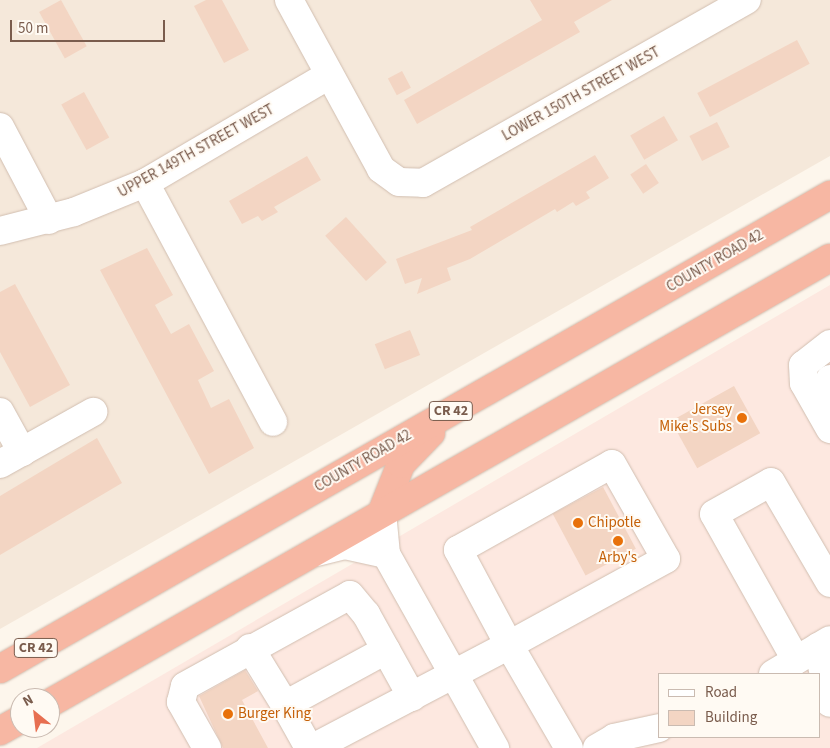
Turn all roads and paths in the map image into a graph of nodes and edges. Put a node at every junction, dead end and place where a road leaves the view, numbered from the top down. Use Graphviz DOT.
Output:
graph roads {
  1 [pos="289,0"];
  2 [pos="747,0"];
  3 [pos="329,75"];
  4 [pos="0,127"];
  5 [pos="145,182"];
  6 [pos="830,195"];
  7 [pos="49,220"];
  8 [pos="0,231"];
  9 [pos="748,242"];
  10 [pos="830,258"];
  11 [pos="830,344"];
  12 [pos="830,379"];
  13 [pos="830,399"];
  14 [pos="0,412"];
  15 [pos="92,412"];
  16 [pos="273,422"];
  17 [pos="830,429"];
  18 [pos="11,458"];
  19 [pos="382,512"];
  20 [pos="309,554"];
  21 [pos="386,554"];
  22 [pos="830,583"];
  23 [pos="509,645"];
  24 [pos="250,648"];
  25 [pos="815,649"];
  26 [pos="386,650"];
  27 [pos="0,669"];
  28 [pos="775,673"];
  29 [pos="452,674"];
  30 [pos="60,697"];
  31 [pos="412,697"];
  32 [pos="830,703"];
  33 [pos="285,705"];
  34 [pos="658,728"];
  35 [pos="207,748"];
  36 [pos="309,748"];
  37 [pos="313,748"];
  38 [pos="496,748"];
  39 [pos="569,748"];
  40 [pos="598,748"];
  1 -- 3 [label="street"];
  2 -- 3 [label="street, LOWER 150TH STREET WEST"];
  3 -- 5 [label="street, UPPER 149TH STREET WEST"];
  4 -- 7 [label="street"];
  5 -- 7 [label="street, UPPER 149TH STREET WEST"];
  5 -- 16 [label="street"];
  6 -- 9 [label="highway, COUNTY ROAD 42 / CR 42"];
  7 -- 8 [label="street, UPPER 149TH STREET WEST"];
  9 -- 19 [label="highway"];
  9 -- 27 [label="highway, COUNTY ROAD 42 / CR 42"];
  10 -- 19 [label="highway"];
  11 -- 17 [label="street"];
  12 -- 13 [label="street"];
  14 -- 18 [label="street"];
  15 -- 18 [label="street"];
  19 -- 20 [label="highway"];
  19 -- 21 [label="street"];
  20 -- 21 [label="street"];
  20 -- 30 [label="highway"];
  21 -- 29 [label="street"];
  22 -- 25 [label="street"];
  23 -- 23 [label="street"];
  23 -- 29 [label="street"];
  23 -- 39 [label="street"];
  24 -- 26 [label="street"];
  24 -- 33 [label="street"];
  24 -- 35 [label="street"];
  25 -- 28 [label="street"];
  25 -- 32 [label="street"];
  26 -- 31 [label="street"];
  26 -- 33 [label="street"];
  29 -- 31 [label="street"];
  29 -- 38 [label="street"];
  31 -- 37 [label="street"];
  33 -- 36 [label="street"];
  34 -- 40 [label="street"];
}
